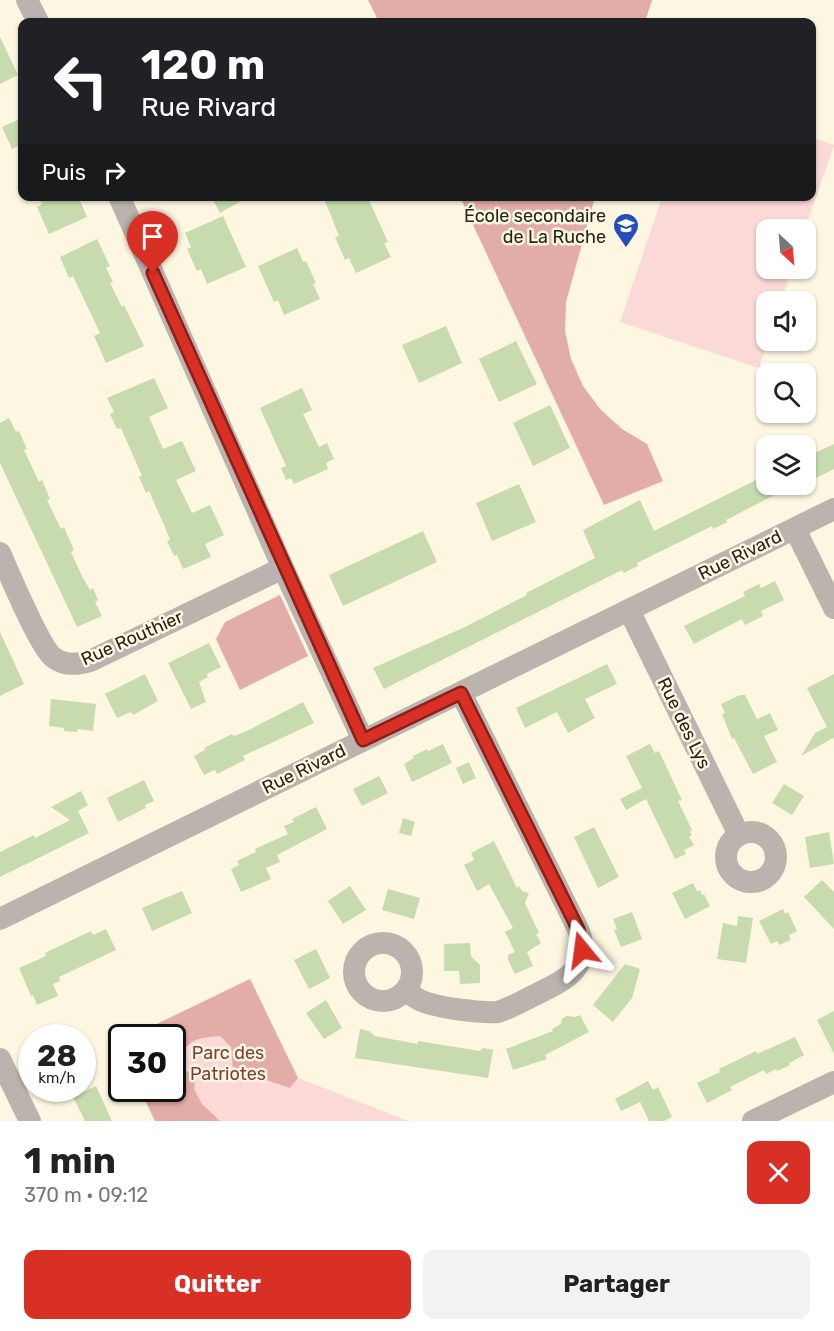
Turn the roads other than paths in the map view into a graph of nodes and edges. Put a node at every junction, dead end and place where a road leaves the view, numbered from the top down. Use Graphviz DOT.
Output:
graph roads {
  1 [pos="27,0"];
  2 [pos="36,18"];
  3 [pos="121,201"];
  4 [pos="834,509"];
  5 [pos="795,529"];
  6 [pos="0,553"];
  7 [pos="284,568"];
  8 [pos="834,608"];
  9 [pos="629,610"];
  10 [pos="461,693"];
  11 [pos="363,740"];
  12 [pos="739,835"];
  13 [pos="0,919"];
  14 [pos="406,991"];
  15 [pos="0,1059"];
  16 [pos="834,1082"];
  17 [pos="30,1121"];
  18 [pos="753,1121"];
  1 -- 2 [label="street"];
  3 -- 7 [label="street"];
  4 -- 5 [label="street, Rue Rivard"];
  5 -- 8 [label="street"];
  5 -- 9 [label="street, Rue Rivard"];
  6 -- 7 [label="street, Rue Routhier"];
  7 -- 11 [label="street"];
  9 -- 10 [label="street, Rue Rivard"];
  9 -- 12 [label="street, Rue des Lys"];
  10 -- 11 [label="street, Rue Rivard"];
  10 -- 14 [label="street"];
  11 -- 13 [label="street, Rue Rivard"];
  15 -- 17 [label="street"];
  16 -- 18 [label="street"];
}
